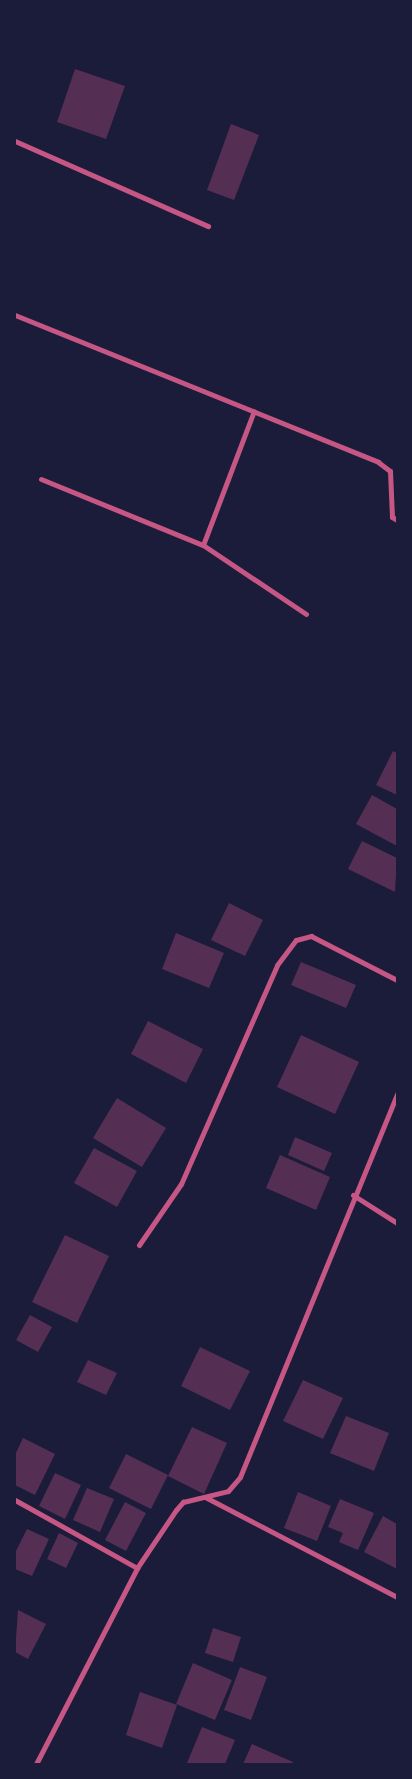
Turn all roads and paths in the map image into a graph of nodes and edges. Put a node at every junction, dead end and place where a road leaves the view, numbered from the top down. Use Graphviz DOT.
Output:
graph roads {
  1 [pos="15,141"];
  2 [pos="208,226"];
  3 [pos="15,315"];
  4 [pos="254,411"];
  5 [pos="41,479"];
  6 [pos="397,520"];
  7 [pos="203,545"];
  8 [pos="306,614"];
  9 [pos="397,980"];
  10 [pos="397,1094"];
  11 [pos="353,1195"];
  12 [pos="397,1223"];
  13 [pos="139,1245"];
  14 [pos="205,1497"];
  15 [pos="15,1500"];
  16 [pos="137,1568"];
  17 [pos="397,1597"];
  18 [pos="36,1764"];
  1 -- 2 [label="street"];
  3 -- 4 [label="street"];
  4 -- 6 [label="street"];
  4 -- 7 [label="street"];
  5 -- 7 [label="street"];
  7 -- 8 [label="street"];
  9 -- 13 [label="street"];
  10 -- 11 [label="street"];
  11 -- 12 [label="street"];
  11 -- 14 [label="street"];
  14 -- 16 [label="street"];
  14 -- 17 [label="street"];
  15 -- 16 [label="street"];
  16 -- 18 [label="street"];
}
